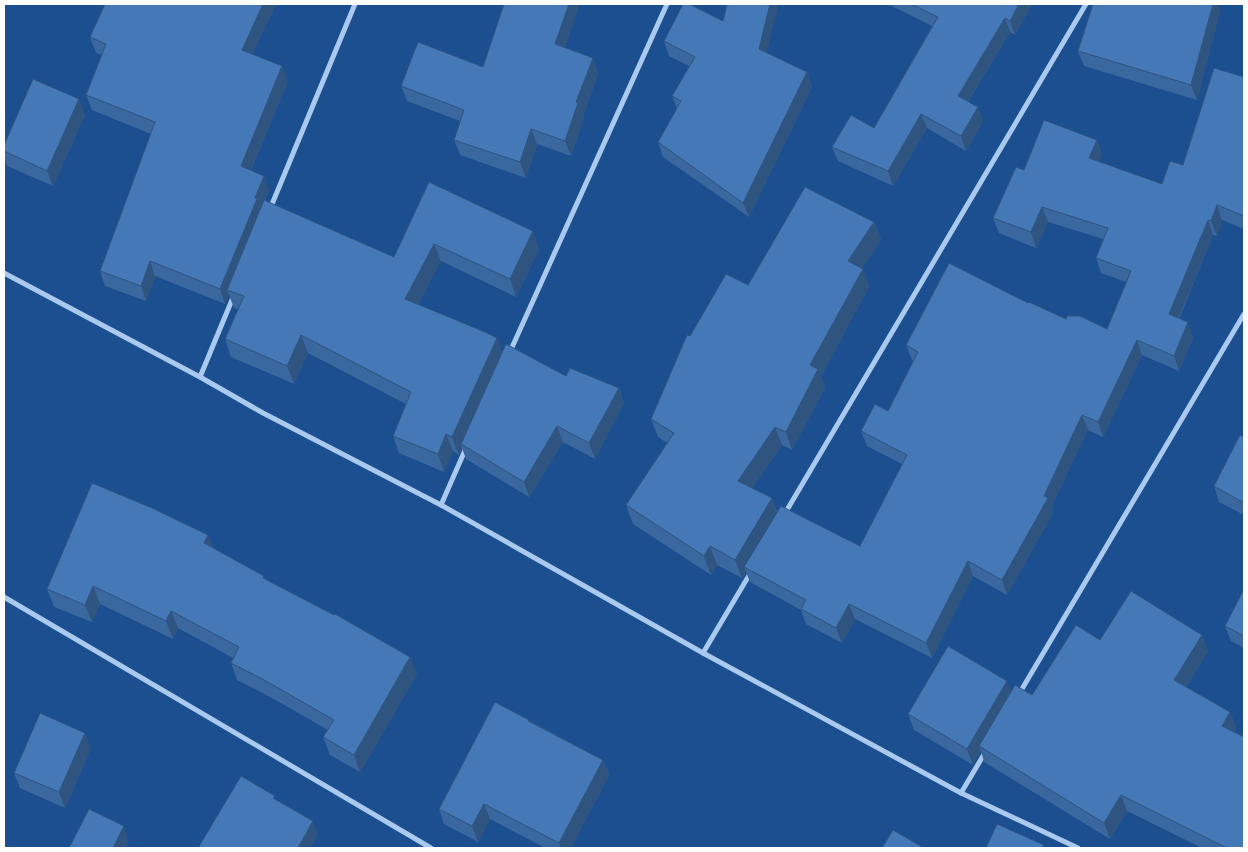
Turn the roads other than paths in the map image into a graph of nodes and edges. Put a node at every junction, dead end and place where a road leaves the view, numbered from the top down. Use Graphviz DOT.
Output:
graph roads {
  1 [pos="355,4"];
  2 [pos="667,4"];
  3 [pos="1086,4"];
  4 [pos="268,213"];
  5 [pos="4,273"];
  6 [pos="238,286"];
  7 [pos="1244,314"];
  8 [pos="506,359"];
  9 [pos="200,377"];
  10 [pos="470,441"];
  11 [pos="441,504"];
  12 [pos="783,516"];
  13 [pos="753,568"];
  14 [pos="4,597"];
  15 [pos="703,653"];
  16 [pos="1016,699"];
  17 [pos="991,742"];
  18 [pos="961,793"];
  19 [pos="431,848"];
  20 [pos="1078,848"];
  1 -- 4 [label="street"];
  2 -- 8 [label="street"];
  3 -- 12 [label="street"];
  5 -- 9 [label="street"];
  6 -- 9 [label="street"];
  7 -- 16 [label="street"];
  9 -- 11 [label="street"];
  10 -- 11 [label="street"];
  11 -- 15 [label="street"];
  13 -- 15 [label="street"];
  14 -- 19 [label="street"];
  15 -- 18 [label="street"];
  17 -- 18 [label="street"];
  18 -- 20 [label="street"];
}
